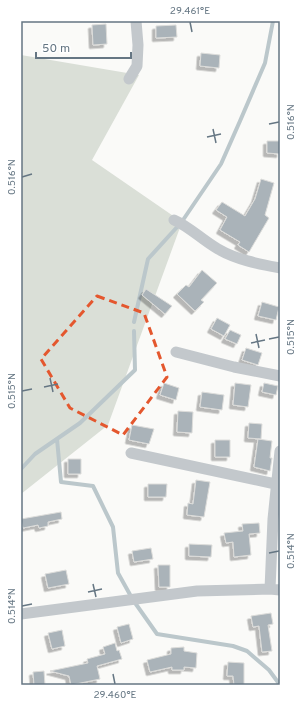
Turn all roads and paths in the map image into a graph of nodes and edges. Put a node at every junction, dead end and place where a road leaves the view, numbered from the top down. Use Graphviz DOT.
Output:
graph roads {
  1 [pos="136,21"];
  2 [pos="129,79"];
  3 [pos="174,220"];
  4 [pos="280,268"];
  5 [pos="176,352"];
  6 [pos="280,376"];
  7 [pos="280,451"];
  8 [pos="131,453"];
  9 [pos="279,485"];
  10 [pos="275,590"];
  11 [pos="21,614"];
  1 -- 2 [label="street"];
  3 -- 4 [label="street"];
  5 -- 6 [label="street"];
  7 -- 9 [label="street"];
  8 -- 9 [label="street"];
  9 -- 10 [label="street"];
  10 -- 11 [label="street"];
}
